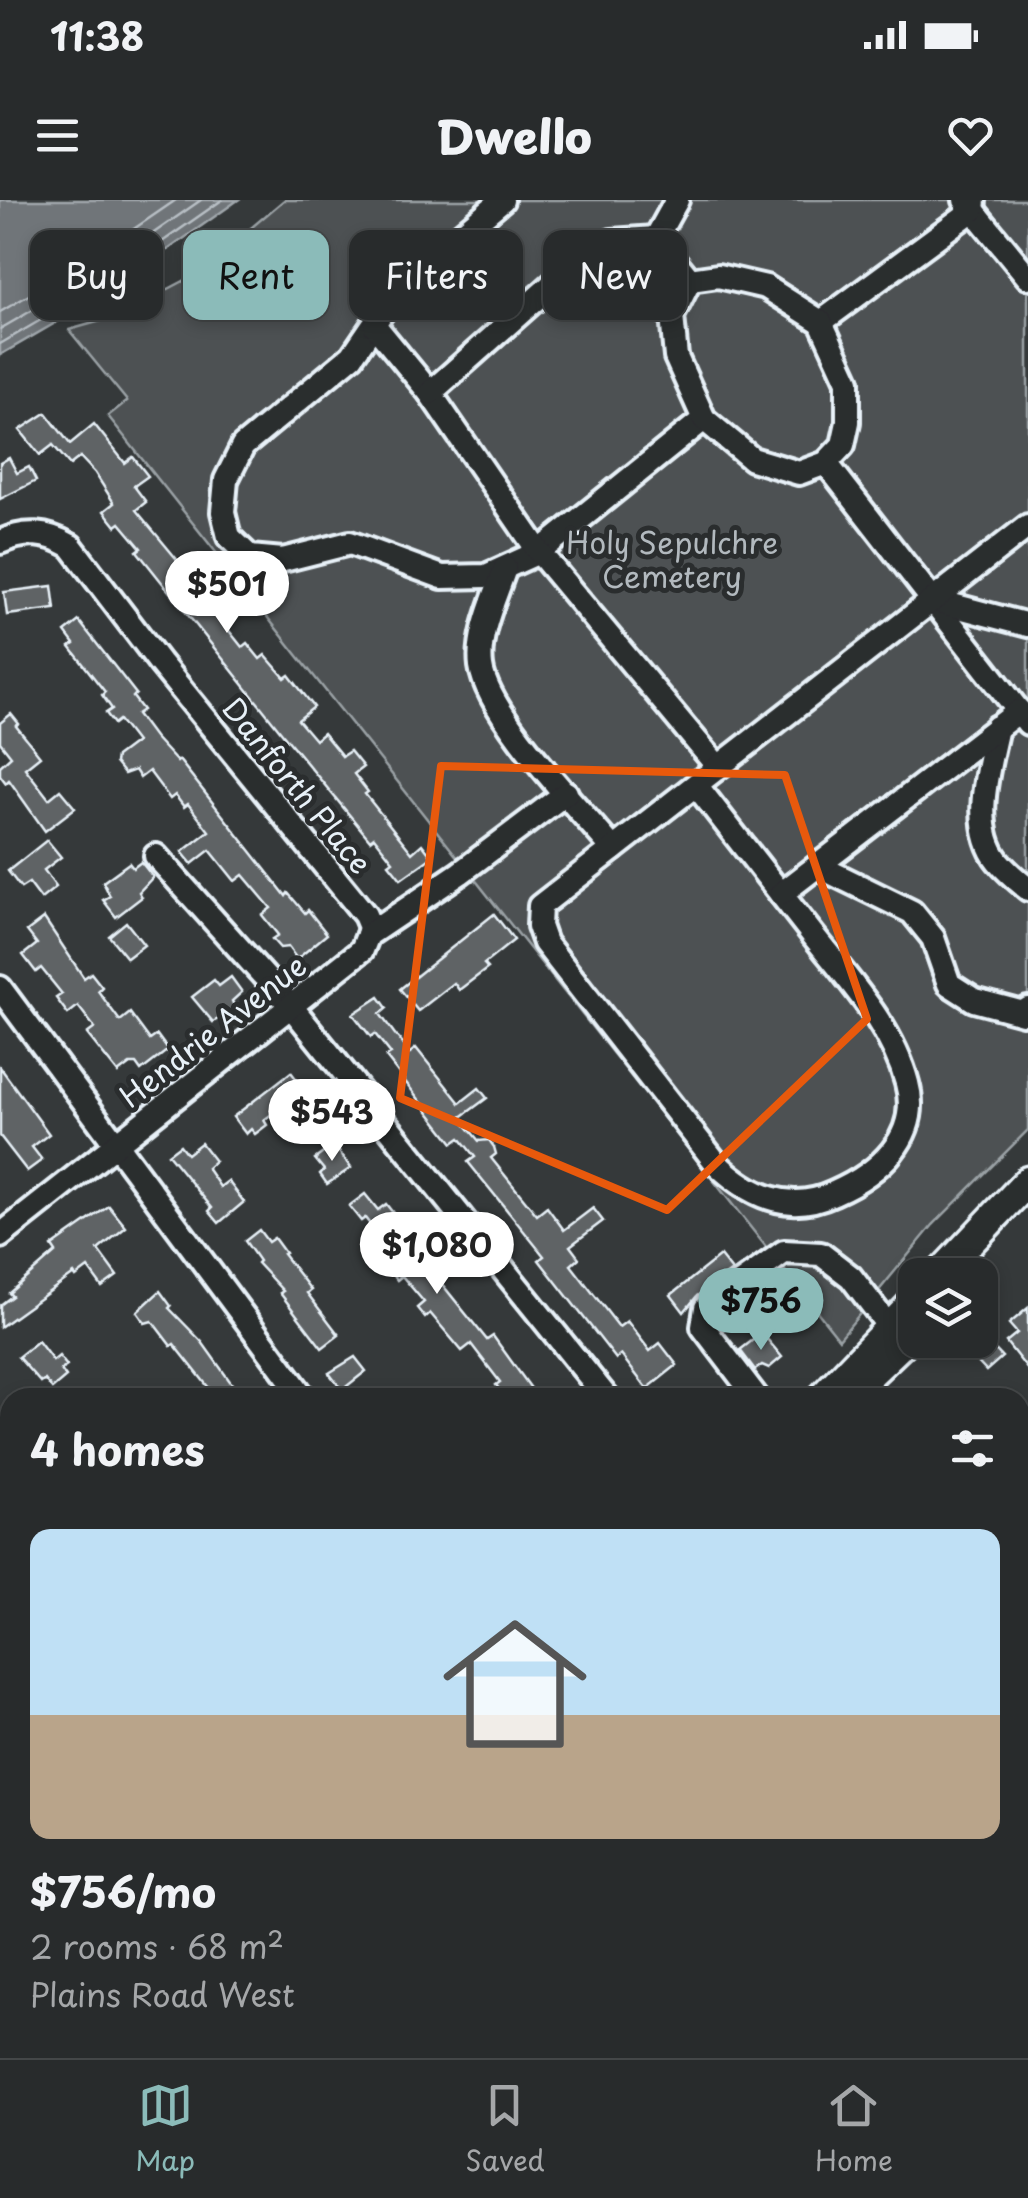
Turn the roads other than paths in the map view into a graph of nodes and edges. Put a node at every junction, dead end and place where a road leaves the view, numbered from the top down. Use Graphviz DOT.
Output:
graph roads {
  1 [pos="502,200"];
  2 [pos="677,200"];
  3 [pos="971,203"];
  4 [pos="660,230"];
  5 [pos="687,276"];
  6 [pos="1028,277"];
  7 [pos="690,280"];
  8 [pos="543,292"];
  9 [pos="821,322"];
  10 [pos="375,326"];
  11 [pos="430,393"];
  12 [pos="704,420"];
  13 [pos="826,463"];
  14 [pos="1028,526"];
  15 [pos="0,542"];
  16 [pos="539,552"];
  17 [pos="504,568"];
  18 [pos="932,600"];
  19 [pos="1028,625"];
  20 [pos="1024,717"];
  21 [pos="998,727"];
  22 [pos="718,767"];
  23 [pos="696,784"];
  24 [pos="566,793"];
  25 [pos="612,849"];
  26 [pos="156,856"];
  27 [pos="818,866"];
  28 [pos="1028,889"];
  29 [pos="781,894"];
  30 [pos="368,935"];
  31 [pos="0,988"];
  32 [pos="290,1005"];
  33 [pos="1028,1009"];
  34 [pos="114,1146"];
  35 [pos="1028,1180"];
  36 [pos="1028,1201"];
  37 [pos="0,1236"];
  38 [pos="955,1258"];
  39 [pos="978,1258"];
  40 [pos="898,1324"];
  41 [pos="898,1333"];
  42 [pos="898,1335"];
  43 [pos="296,1388"];
  44 [pos="600,1388"];
  45 [pos="749,1388"];
  46 [pos="834,1388"];
  47 [pos="853,1388"];
  1 -- 10 [label="street"];
  2 -- 4 [label="street"];
  3 -- 6 [label="street"];
  3 -- 9 [label="street"];
  5 -- 7 [label="street"];
  7 -- 9 [label="street"];
  7 -- 12 [label="street"];
  8 -- 11 [label="street"];
  9 -- 13 [label="street"];
  10 -- 11 [label="street"];
  10 -- 17 [label="street"];
  11 -- 16 [label="street"];
  12 -- 13 [label="street"];
  12 -- 16 [label="street"];
  13 -- 18 [label="street"];
  14 -- 18 [label="street"];
  15 -- 30 [label="street, Danforth Place"];
  16 -- 17 [label="street"];
  16 -- 22 [label="street"];
  17 -- 24 [label="street"];
  18 -- 19 [label="street"];
  18 -- 20 [label="street"];
  18 -- 22 [label="street"];
  20 -- 21 [label="street"];
  21 -- 27 [label="street"];
  21 -- 28 [label="street"];
  22 -- 23 [label="street"];
  23 -- 25 [label="street"];
  23 -- 29 [label="street"];
  24 -- 25 [label="street"];
  24 -- 30 [label="street, Hendrie Avenue"];
  25 -- 29 [label="street"];
  26 -- 32 [label="street"];
  27 -- 29 [label="street"];
  27 -- 33 [label="street"];
  30 -- 32 [label="street, Hendrie Avenue"];
  31 -- 34 [label="street"];
  32 -- 34 [label="street, Hendrie Avenue"];
  32 -- 44 [label="street"];
  34 -- 37 [label="street, Hendrie Avenue"];
  34 -- 43 [label="street"];
  35 -- 38 [label="main road"];
  36 -- 39 [label="main road"];
  40 -- 45 [label="street"];
  41 -- 46 [label="main road"];
  42 -- 47 [label="main road"];
}
